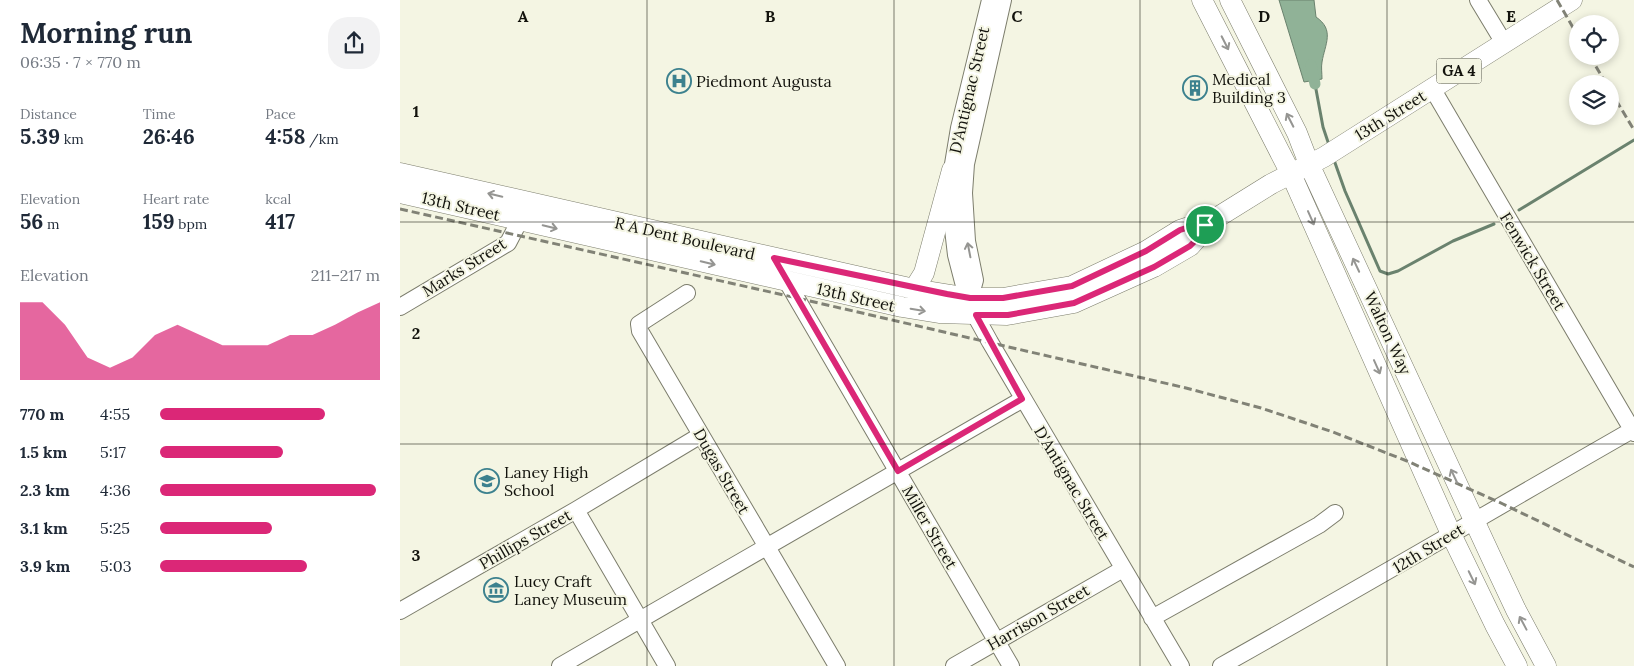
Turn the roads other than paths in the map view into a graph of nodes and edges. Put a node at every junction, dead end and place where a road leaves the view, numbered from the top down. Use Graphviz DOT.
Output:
graph roads {
  1 [pos="990,0"];
  2 [pos="1003,0"];
  3 [pos="1202,0"];
  4 [pos="1230,0"];
  5 [pos="1478,0"];
  6 [pos="1572,0"];
  7 [pos="1504,43"];
  8 [pos="1432,88"];
  9 [pos="1317,160"];
  10 [pos="952,170"];
  11 [pos="400,173"];
  12 [pos="1291,174"];
  13 [pos="400,193"];
  14 [pos="520,220"];
  15 [pos="774,258"];
  16 [pos="787,282"];
  17 [pos="914,289"];
  18 [pos="687,293"];
  19 [pos="400,307"];
  20 [pos="973,307"];
  21 [pos="1022,399"];
  22 [pos="1633,430"];
  23 [pos="701,435"];
  24 [pos="898,471"];
  25 [pos="576,510"];
  26 [pos="1335,512"];
  27 [pos="1474,520"];
  28 [pos="1451,534"];
  29 [pos="767,547"];
  30 [pos="1123,569"];
  31 [pos="400,611"];
  32 [pos="1152,618"];
  33 [pos="640,620"];
  34 [pos="997,641"];
  35 [pos="560,666"];
  36 [pos="667,666"];
  37 [pos="837,666"];
  38 [pos="954,666"];
  39 [pos="1011,666"];
  40 [pos="1181,666"];
  41 [pos="1221,666"];
  42 [pos="1517,666"];
  43 [pos="1546,666"];
  1 -- 10 [label="street, D'Antignac Street"];
  20 -- 2 [label="street, D'Antignac Street, one-way"];
  3 -- 12 [label="main road, Walton Way, one-way"];
  9 -- 4 [label="main road, Walton Way, one-way"];
  5 -- 7 [label="street"];
  6 -- 7 [label="main road, 13th Street / GA 4"];
  7 -- 8 [label="main road, 13th Street / GA 4"];
  8 -- 9 [label="main road, 13th Street / GA 4"];
  8 -- 22 [label="street, Fenwick Street"];
  9 -- 12 [label="main road, 13th Street / GA 4"];
  27 -- 9 [label="main road, Walton Way, one-way"];
  10 -- 17 [label="main road"];
  10 -- 20 [label="street, D'Antignac Street"];
  15 -- 11 [label="main road, R A Dent Boulevard, one-way"];
  12 -- 20 [label="main road, 13th Street"];
  12 -- 28 [label="main road, Walton Way, one-way"];
  13 -- 14 [label="main road, 13th Street"];
  14 -- 16 [label="main road, 13th Street, one-way"];
  14 -- 19 [label="street, Marks Street"];
  15 -- 16 [label="street, Miller Street"];
  15 -- 17 [label="main road, R A Dent Boulevard"];
  16 -- 20 [label="main road, 13th Street, one-way"];
  16 -- 24 [label="street, Miller Street"];
  17 -- 20 [label="main road, R A Dent Boulevard"];
  18 -- 23 [label="street, Dugas Street"];
  20 -- 21 [label="street, D'Antignac Street"];
  21 -- 24 [label="street"];
  21 -- 30 [label="street, D'Antignac Street"];
  22 -- 27 [label="street, 12th Street"];
  23 -- 25 [label="street, Phillips Street"];
  23 -- 29 [label="street, Dugas Street"];
  24 -- 29 [label="street"];
  24 -- 34 [label="street, Miller Street"];
  25 -- 31 [label="street, Phillips Street"];
  25 -- 33 [label="street"];
  26 -- 32 [label="street"];
  27 -- 28 [label="street, 12th Street"];
  43 -- 27 [label="main road, Walton Way, one-way"];
  28 -- 41 [label="street, 12th Street"];
  28 -- 42 [label="main road, Walton Way, one-way"];
  29 -- 33 [label="street"];
  29 -- 37 [label="street, Dugas Street"];
  30 -- 32 [label="street, D'Antignac Street"];
  30 -- 34 [label="street, Harrison Street"];
  32 -- 40 [label="street, D'Antignac Street"];
  33 -- 35 [label="street"];
  33 -- 36 [label="street"];
  34 -- 38 [label="street, Harrison Street"];
  34 -- 39 [label="street, Miller Street"];
}
